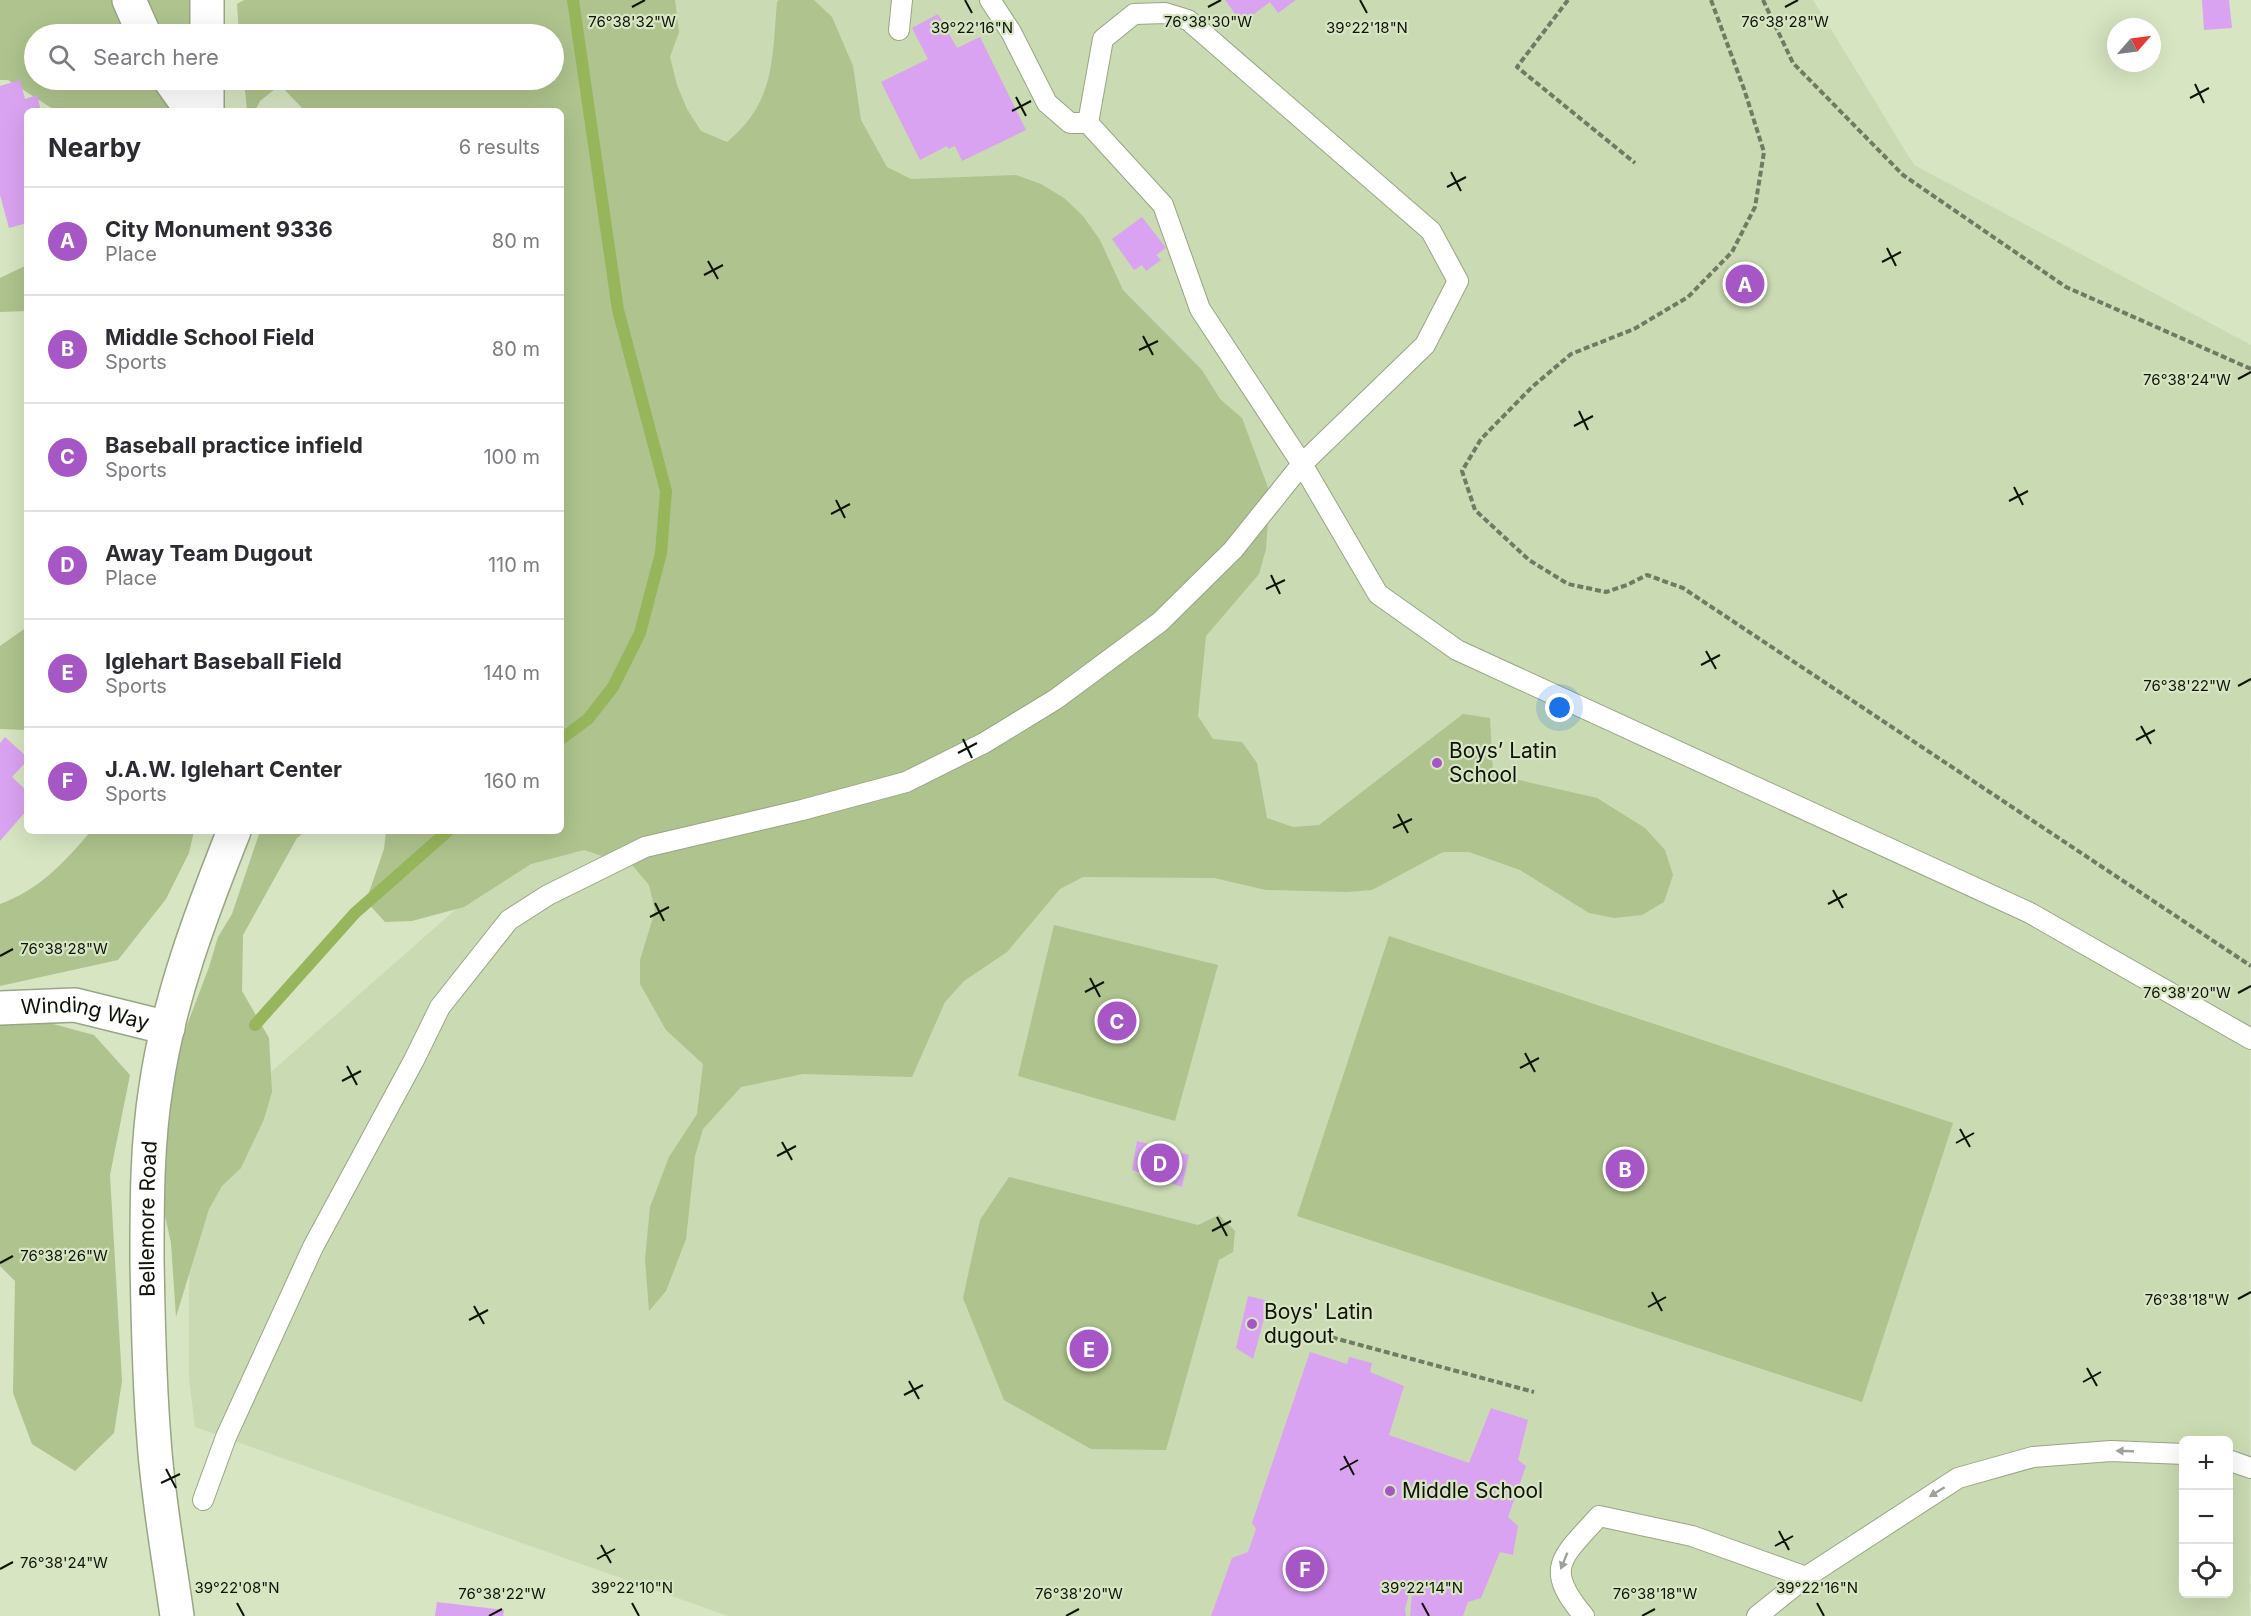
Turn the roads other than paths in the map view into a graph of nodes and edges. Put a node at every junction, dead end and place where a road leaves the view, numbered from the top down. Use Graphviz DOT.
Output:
graph roads {
  1 [pos="129,0"];
  2 [pos="207,0"];
  3 [pos="902,0"];
  4 [pos="990,0"];
  5 [pos="140,24"];
  6 [pos="207,24"];
  7 [pos="899,30"];
  8 [pos="178,90"];
  9 [pos="207,90"];
  10 [pos="190,108"];
  11 [pos="207,108"];
  12 [pos="1088,123"];
  13 [pos="1302,464"];
  14 [pos="233,834"];
  15 [pos="0,1008"];
  16 [pos="168,1028"];
  17 [pos="2251,1039"];
  18 [pos="2179,1454"];
  19 [pos="2233,1461"];
  20 [pos="2251,1468"];
  21 [pos="203,1500"];
  22 [pos="1806,1577"];
  23 [pos="177,1616"];
  24 [pos="1584,1616"];
  25 [pos="1757,1616"];
  1 -- 5 [label="street"];
  2 -- 6 [label="street"];
  3 -- 7 [label="lane"];
  4 -- 12 [label="lane"];
  8 -- 10 [label="street"];
  9 -- 11 [label="street"];
  12 -- 13 [label="lane"];
  12 -- 13 [label="lane"];
  13 -- 17 [label="lane"];
  13 -- 21 [label="lane"];
  14 -- 16 [label="street, Bellemore Road"];
  15 -- 16 [label="street, Winding Way"];
  16 -- 23 [label="street, Bellemore Road"];
  18 -- 22 [label="lane, one-way"];
  19 -- 20 [label="lane"];
  22 -- 24 [label="lane, one-way"];
  22 -- 25 [label="lane"];
}
